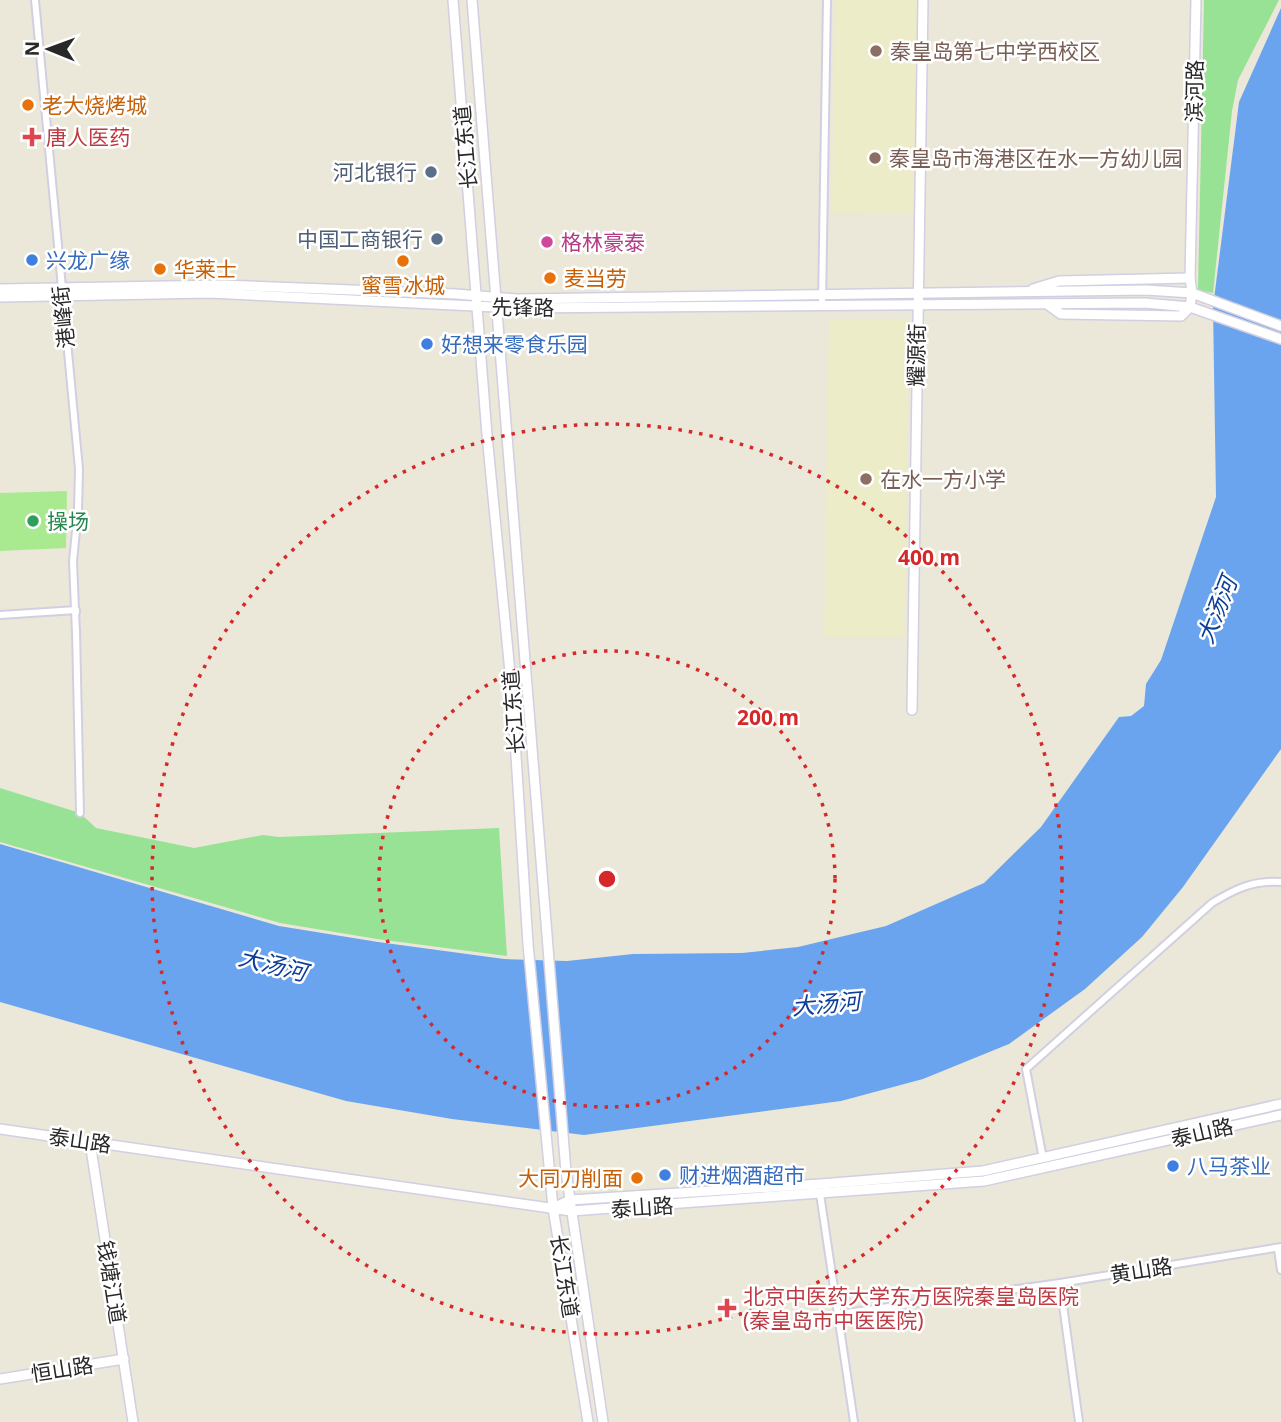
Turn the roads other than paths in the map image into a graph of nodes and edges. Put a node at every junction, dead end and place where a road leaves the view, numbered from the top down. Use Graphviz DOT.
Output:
graph roads {
  1 [pos="35,0"];
  2 [pos="453,0"];
  3 [pos="472,0"];
  4 [pos="827,0"];
  5 [pos="923,0"];
  6 [pos="1196,0"];
  7 [pos="1190,278"];
  8 [pos="0,289"];
  9 [pos="61,291"];
  10 [pos="917,292"];
  11 [pos="1021,292"];
  12 [pos="1192,293"];
  13 [pos="0,297"];
  14 [pos="822,299"];
  15 [pos="477,301"];
  16 [pos="497,303"];
  17 [pos="917,303"];
  18 [pos="1190,307"];
  19 [pos="1281,326"];
  20 [pos="1281,339"];
  21 [pos="76,610"];
  22 [pos="0,615"];
  23 [pos="912,710"];
  24 [pos="80,813"];
  25 [pos="1281,882"];
  26 [pos="1281,1104"];
  27 [pos="1281,1115"];
  28 [pos="0,1129"];
  29 [pos="90,1142"];
  30 [pos="1042,1157"];
  31 [pos="1044,1168"];
  32 [pos="820,1194"];
  33 [pos="570,1200"];
  34 [pos="553,1208"];
  35 [pos="571,1212"];
  36 [pos="1280,1248"];
  37 [pos="1281,1269"];
  38 [pos="1060,1283"];
  39 [pos="839,1314"];
  40 [pos="124,1359"];
  41 [pos="0,1379"];
  42 [pos="133,1422"];
  43 [pos="588,1422"];
  44 [pos="603,1422"];
  45 [pos="854,1422"];
  46 [pos="1079,1422"];
  1 -- 9 [label="street, 港峰街"];
  2 -- 15 [label="street, 长江东道"];
  3 -- 16 [label="street, 长江东道"];
  4 -- 14 [label="street"];
  5 -- 10 [label="street, 耀源街"];
  6 -- 7 [label="street, 滨河路"];
  7 -- 11 [label="street"];
  7 -- 12 [label="street, 滨河路"];
  8 -- 9 [label="street"];
  9 -- 13 [label="street, 先锋路"];
  9 -- 15 [label="street, 先锋路"];
  9 -- 21 [label="street, 港峰街"];
  10 -- 11 [label="street"];
  10 -- 14 [label="street"];
  10 -- 17 [label="street, 耀源街"];
  11 -- 12 [label="street"];
  12 -- 18 [label="street, 滨河路"];
  12 -- 19 [label="street"];
  14 -- 16 [label="street, 先锋路"];
  14 -- 17 [label="street, 先锋路"];
  15 -- 16 [label="street, 先锋路"];
  15 -- 34 [label="street, 长江东道"];
  16 -- 33 [label="street, 长江东道"];
  17 -- 18 [label="street, 先锋路"];
  17 -- 23 [label="street, 耀源街"];
  18 -- 20 [label="street, 先锋路"];
  21 -- 22 [label="street"];
  21 -- 24 [label="street, 港峰街"];
  25 -- 30 [label="street"];
  26 -- 30 [label="street"];
  27 -- 31 [label="street, 泰山路"];
  28 -- 29 [label="street, 泰山路"];
  29 -- 34 [label="street, 泰山路"];
  29 -- 40 [label="street, 钱塘江道"];
  30 -- 31 [label="street"];
  30 -- 33 [label="street"];
  31 -- 32 [label="street, 泰山路"];
  32 -- 35 [label="street, 泰山路"];
  32 -- 39 [label="street"];
  33 -- 34 [label="street"];
  33 -- 35 [label="street, 长江东道"];
  34 -- 35 [label="street, 泰山路"];
  34 -- 43 [label="street, 长江东道"];
  35 -- 44 [label="street, 长江东道"];
  36 -- 37 [label="street"];
  36 -- 38 [label="street, 黄山路"];
  38 -- 39 [label="street, 黄山路"];
  38 -- 46 [label="street"];
  39 -- 45 [label="street"];
  40 -- 41 [label="street, 恒山路"];
  40 -- 42 [label="street, 钱塘江道"];
}
